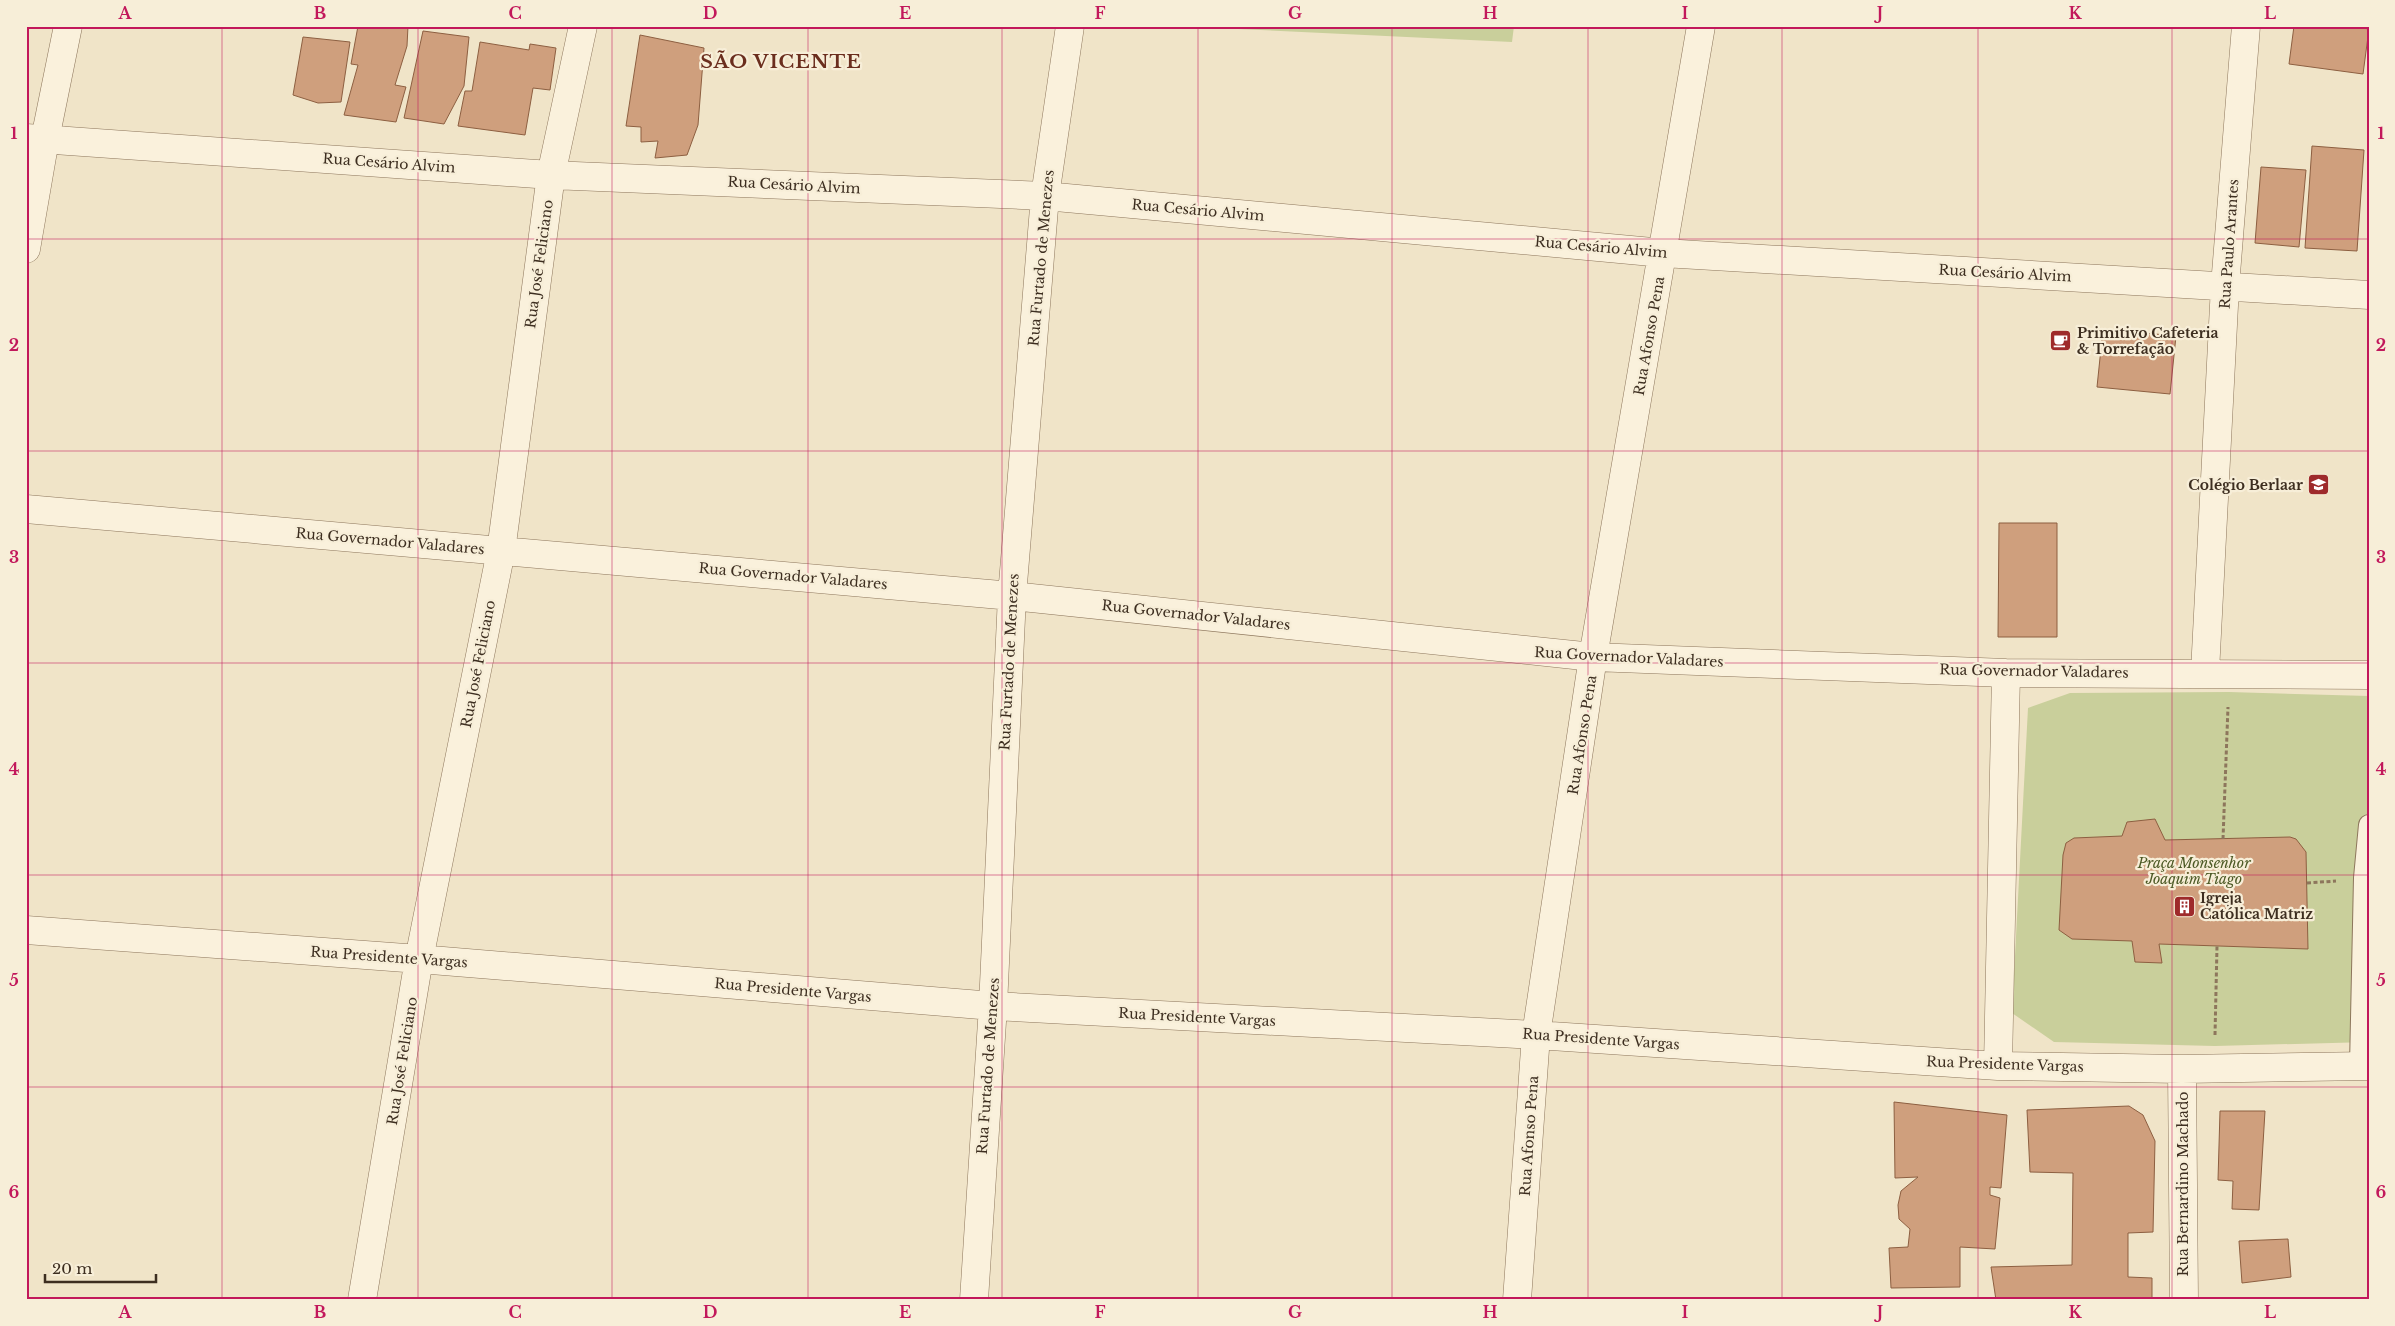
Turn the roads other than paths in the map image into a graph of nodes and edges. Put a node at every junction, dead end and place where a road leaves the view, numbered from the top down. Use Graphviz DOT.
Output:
graph roads {
  1 [pos="68,26"];
  2 [pos="583,26"];
  3 [pos="1070,26"];
  4 [pos="1701,26"];
  5 [pos="2246,26"];
  6 [pos="36,139"];
  7 [pos="550,174"];
  8 [pos="1045,196"];
  9 [pos="26,250"];
  10 [pos="1663,253"];
  11 [pos="2225,286"];
  12 [pos="2369,295"];
  13 [pos="26,509"];
  14 [pos="501,550"];
  15 [pos="1012,596"];
  16 [pos="1593,658"];
  17 [pos="2217,672"];
  18 [pos="2006,673"];
  19 [pos="2369,675"];
  20 [pos="2369,825"];
  21 [pos="26,930"];
  22 [pos="419,959"];
  23 [pos="993,1006"];
  24 [pos="1536,1035"];
  25 [pos="1998,1066"];
  26 [pos="2364,1066"];
  27 [pos="2182,1069"];
  28 [pos="362,1300"];
  29 [pos="974,1300"];
  30 [pos="1517,1300"];
  31 [pos="2184,1300"];
  1 -- 6 [label="street"];
  2 -- 7 [label="street, Rua José Feliciano"];
  3 -- 8 [label="street, Rua Furtado de Menezes"];
  4 -- 10 [label="street, Rua Afonso Pena"];
  5 -- 11 [label="street, Rua Paulo Arantes"];
  6 -- 7 [label="street, Rua Cesário Alvim"];
  6 -- 9 [label="street"];
  7 -- 8 [label="street, Rua Cesário Alvim"];
  7 -- 14 [label="street, Rua José Feliciano"];
  8 -- 10 [label="street, Rua Cesário Alvim"];
  8 -- 15 [label="street, Rua Furtado de Menezes"];
  10 -- 11 [label="street, Rua Cesário Alvim"];
  10 -- 16 [label="street, Rua Afonso Pena"];
  11 -- 12 [label="street, Rua Cesário Alvim"];
  11 -- 17 [label="street, Rua Paulo Arantes"];
  13 -- 14 [label="street, Rua Governador Valadares"];
  14 -- 15 [label="street, Rua Governador Valadares"];
  14 -- 22 [label="street, Rua José Feliciano"];
  15 -- 16 [label="street, Rua Governador Valadares"];
  15 -- 23 [label="street, Rua Furtado de Menezes"];
  16 -- 18 [label="street, Rua Governador Valadares"];
  16 -- 24 [label="street, Rua Afonso Pena"];
  17 -- 18 [label="street, Rua Governador Valadares"];
  17 -- 19 [label="street, Rua Governador Valadares"];
  18 -- 25 [label="street"];
  20 -- 26 [label="lane"];
  21 -- 22 [label="street, Rua Presidente Vargas"];
  22 -- 23 [label="street, Rua Presidente Vargas"];
  22 -- 28 [label="street, Rua José Feliciano"];
  23 -- 24 [label="street, Rua Presidente Vargas"];
  23 -- 29 [label="street, Rua Furtado de Menezes"];
  24 -- 25 [label="street, Rua Presidente Vargas"];
  24 -- 30 [label="street, Rua Afonso Pena"];
  25 -- 27 [label="street, Rua Presidente Vargas"];
  26 -- 27 [label="street, Rua Presidente Vargas"];
  27 -- 31 [label="street, Rua Bernardino Machado"];
}
